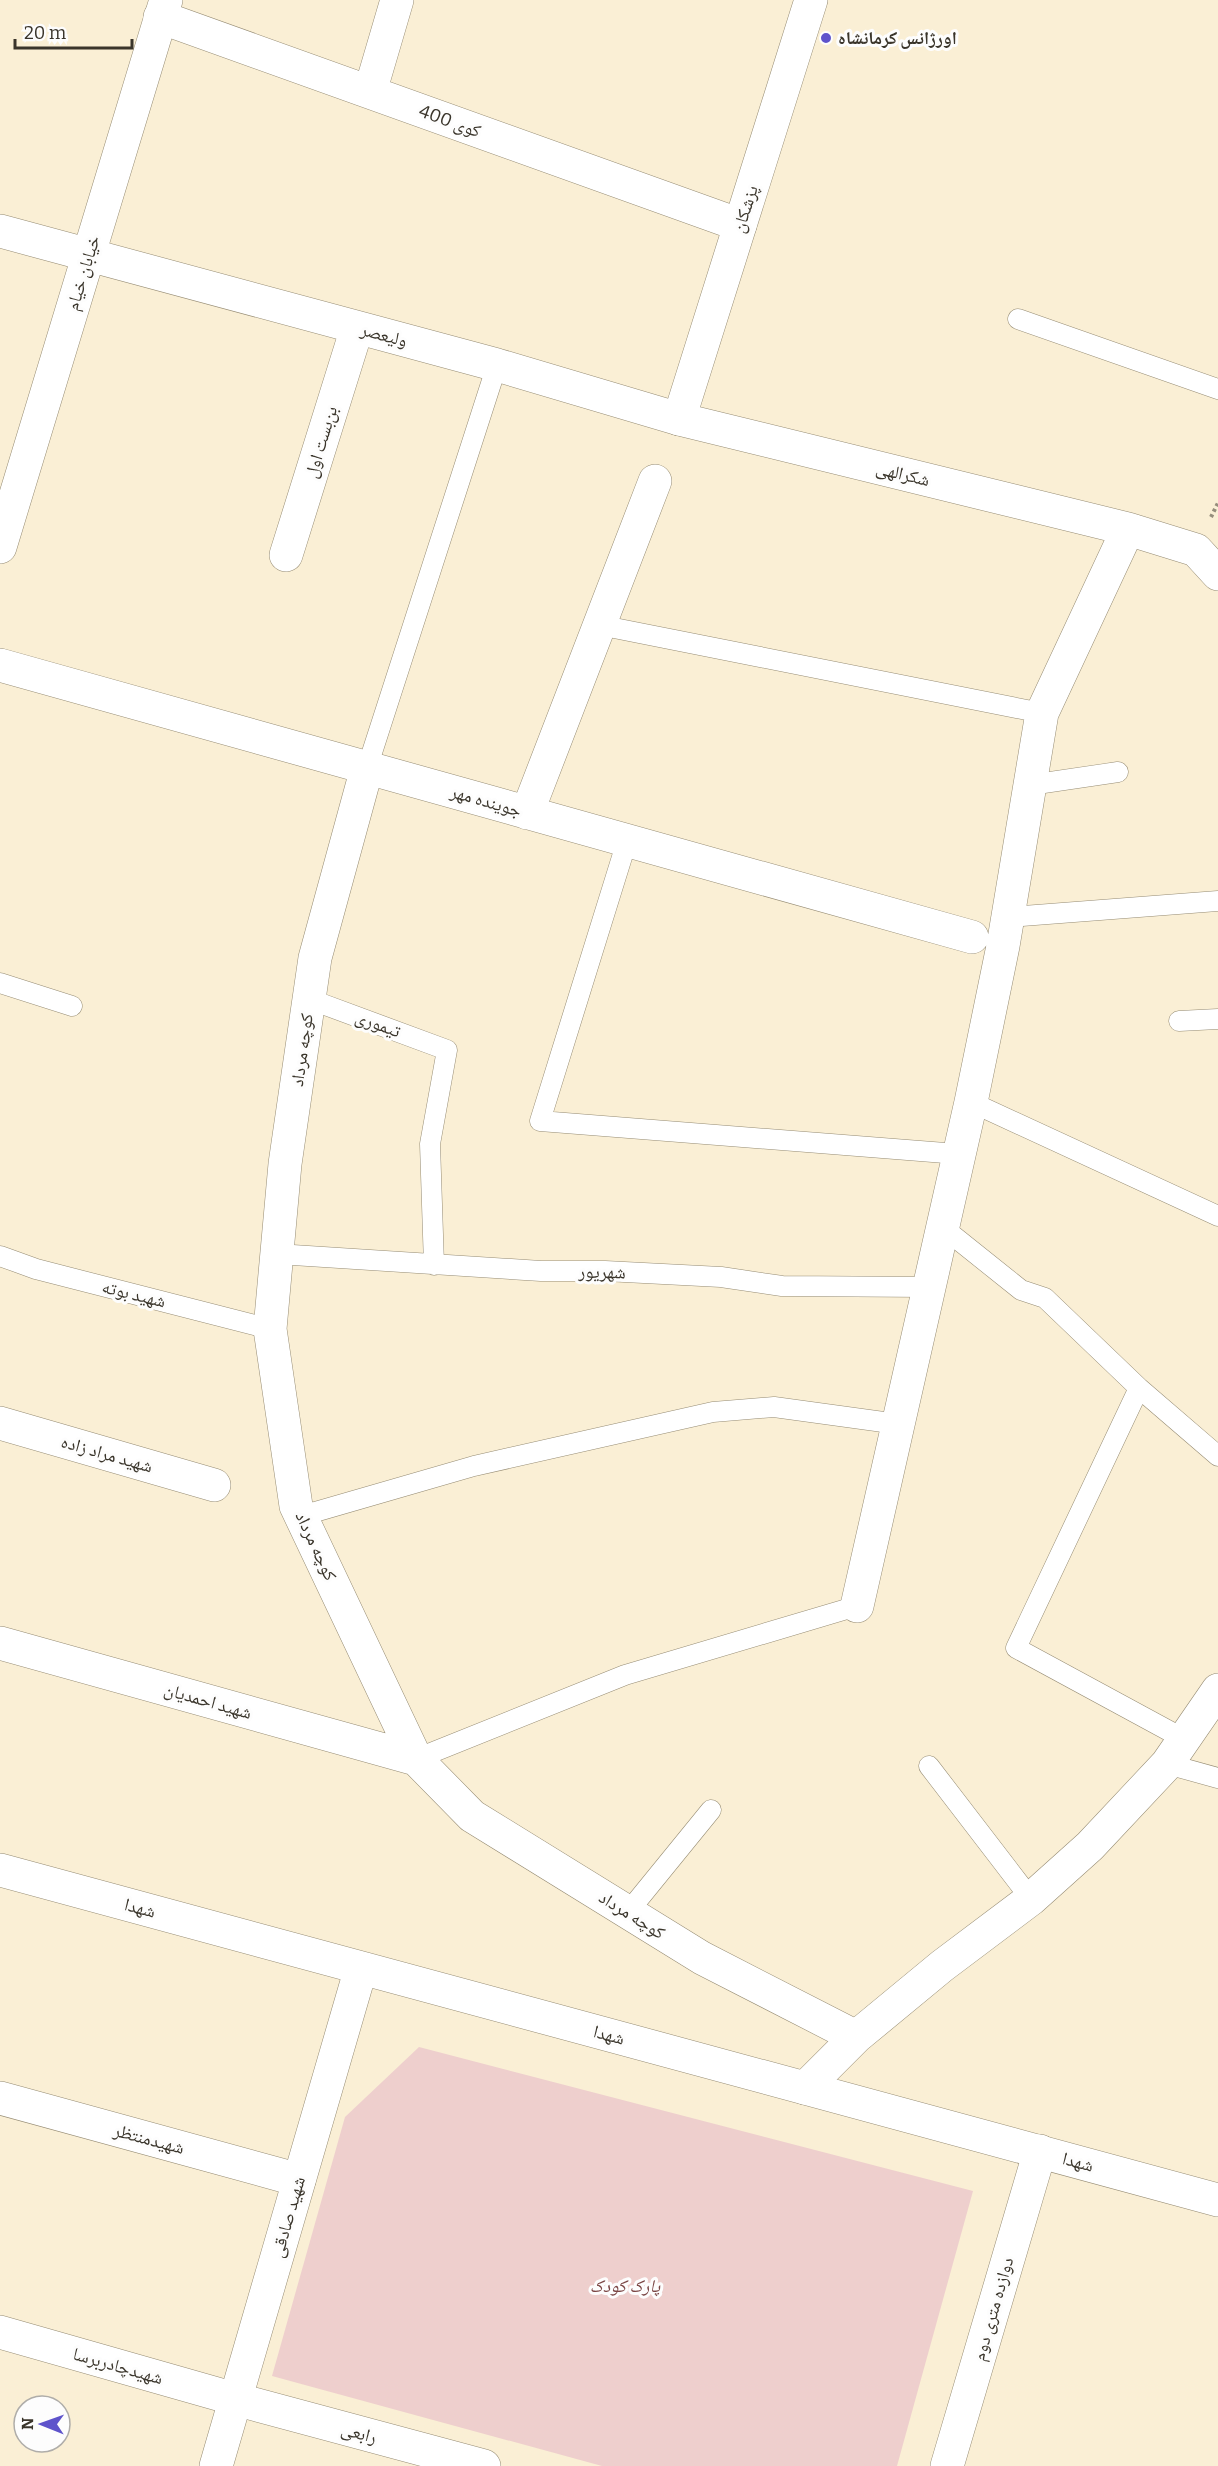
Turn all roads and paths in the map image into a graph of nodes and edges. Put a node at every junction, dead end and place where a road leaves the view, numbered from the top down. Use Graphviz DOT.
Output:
graph roads {
  1 [pos="397,0"];
  2 [pos="812,0"];
  3 [pos="163,8"];
  4 [pos="370,92"];
  5 [pos="741,225"];
  6 [pos="0,231"];
  7 [pos="88,256"];
  8 [pos="1018,319"];
  9 [pos="357,328"];
  10 [pos="497,366"];
  11 [pos="1218,389"];
  12 [pos="679,419"];
  13 [pos="655,481"];
  14 [pos="1128,529"];
  15 [pos="0,547"];
  16 [pos="286,555"];
  17 [pos="1218,574"];
  18 [pos="599,625"];
  19 [pos="0,665"];
  20 [pos="1042,713"];
  21 [pos="367,768"];
  22 [pos="1118,772"];
  23 [pos="1030,785"];
  24 [pos="527,813"];
  25 [pos="627,841"];
  26 [pos="1218,901"];
  27 [pos="1008,917"];
  28 [pos="972,937"];
  29 [pos="0,983"];
  30 [pos="309,999"];
  31 [pos="72,1006"];
  32 [pos="1218,1019"];
  33 [pos="1179,1021"];
  34 [pos="971,1102"];
  35 [pos="958,1154"];
  36 [pos="1218,1216"];
  37 [pos="941,1226"];
  38 [pos="277,1254"];
  39 [pos="0,1256"];
  40 [pos="434,1264"];
  41 [pos="928,1287"];
  42 [pos="270,1329"];
  43 [pos="1139,1388"];
  44 [pos="0,1423"];
  45 [pos="898,1424"];
  46 [pos="1218,1456"];
  47 [pos="214,1485"];
  48 [pos="301,1516"];
  49 [pos="857,1606"];
  50 [pos="0,1642"];
  51 [pos="1218,1690"];
  52 [pos="1175,1752"];
  53 [pos="416,1759"];
  54 [pos="929,1766"];
  55 [pos="1218,1778"];
  56 [pos="711,1810"];
  57 [pos="0,1870"];
  58 [pos="1031,1899"];
  59 [pos="628,1912"];
  60 [pos="361,1968"];
  61 [pos="856,2037"];
  62 [pos="805,2088"];
  63 [pos="0,2098"];
  64 [pos="1040,2151"];
  65 [pos="299,2180"];
  66 [pos="1218,2200"];
  67 [pos="0,2332"];
  68 [pos="235,2399"];
  69 [pos="216,2466"];
  70 [pos="484,2466"];
  71 [pos="947,2466"];
  1 -- 4 [label="street"];
  2 -- 5 [label="street, پزشکان"];
  3 -- 4 [label="street, کوی 400"];
  3 -- 7 [label="street, خیابان خیام"];
  4 -- 5 [label="street, کوی 400"];
  5 -- 12 [label="street, پزشکان"];
  6 -- 7 [label="street, ولیعصر"];
  7 -- 9 [label="street, ولیعصر"];
  7 -- 15 [label="street, خیابان خیام"];
  8 -- 11 [label="lane"];
  9 -- 10 [label="street, ولیعصر"];
  9 -- 16 [label="street, بن‌بست اول"];
  10 -- 12 [label="street, ولیعصر"];
  10 -- 21 [label="lane"];
  12 -- 14 [label="street, شکرالهی"];
  13 -- 18 [label="street"];
  14 -- 17 [label="street, شکرالهی"];
  14 -- 20 [label="street"];
  18 -- 20 [label="lane"];
  18 -- 24 [label="street"];
  19 -- 21 [label="street, جوینده مهر"];
  20 -- 23 [label="street"];
  21 -- 24 [label="street, جوینده مهر"];
  21 -- 30 [label="street, کوچه مرداد"];
  22 -- 23 [label="lane"];
  23 -- 27 [label="street"];
  24 -- 25 [label="street, جوینده مهر"];
  25 -- 28 [label="street, جوینده مهر"];
  25 -- 35 [label="lane"];
  26 -- 27 [label="lane"];
  27 -- 34 [label="street"];
  29 -- 31 [label="lane"];
  30 -- 38 [label="street, کوچه مرداد"];
  30 -- 40 [label="lane, تیموری"];
  32 -- 33 [label="lane"];
  34 -- 35 [label="street"];
  34 -- 36 [label="lane"];
  35 -- 37 [label="street"];
  37 -- 41 [label="street"];
  37 -- 43 [label="lane"];
  38 -- 40 [label="lane, شهریور"];
  38 -- 42 [label="street, کوچه مرداد"];
  39 -- 42 [label="lane, شهید بوته"];
  40 -- 41 [label="lane, شهریور"];
  41 -- 45 [label="street"];
  42 -- 48 [label="street, کوچه مرداد"];
  43 -- 46 [label="lane"];
  43 -- 52 [label="lane"];
  44 -- 47 [label="street, شهید مراد زاده"];
  45 -- 48 [label="lane"];
  45 -- 49 [label="street"];
  48 -- 53 [label="street, کوچه مرداد"];
  49 -- 53 [label="lane"];
  50 -- 53 [label="street, شهید احمدیان"];
  51 -- 52 [label="street"];
  52 -- 55 [label="lane"];
  52 -- 58 [label="street"];
  53 -- 59 [label="street, کوچه مرداد"];
  54 -- 58 [label="lane"];
  56 -- 59 [label="lane"];
  57 -- 60 [label="street, شهدا"];
  58 -- 61 [label="street"];
  59 -- 61 [label="street, کوچه مرداد"];
  60 -- 62 [label="street, شهدا"];
  60 -- 65 [label="street, شهید صادقی"];
  61 -- 62 [label="street"];
  62 -- 64 [label="street, شهدا"];
  63 -- 65 [label="street, شهیدمنتظر"];
  64 -- 66 [label="street, شهدا"];
  64 -- 71 [label="street, دوازده متری دوم"];
  65 -- 68 [label="street, شهید صادقی"];
  67 -- 68 [label="street, شهیدچادربرسا"];
  68 -- 69 [label="street, شهید صادقی"];
  68 -- 70 [label="street, رابعی"];
}
